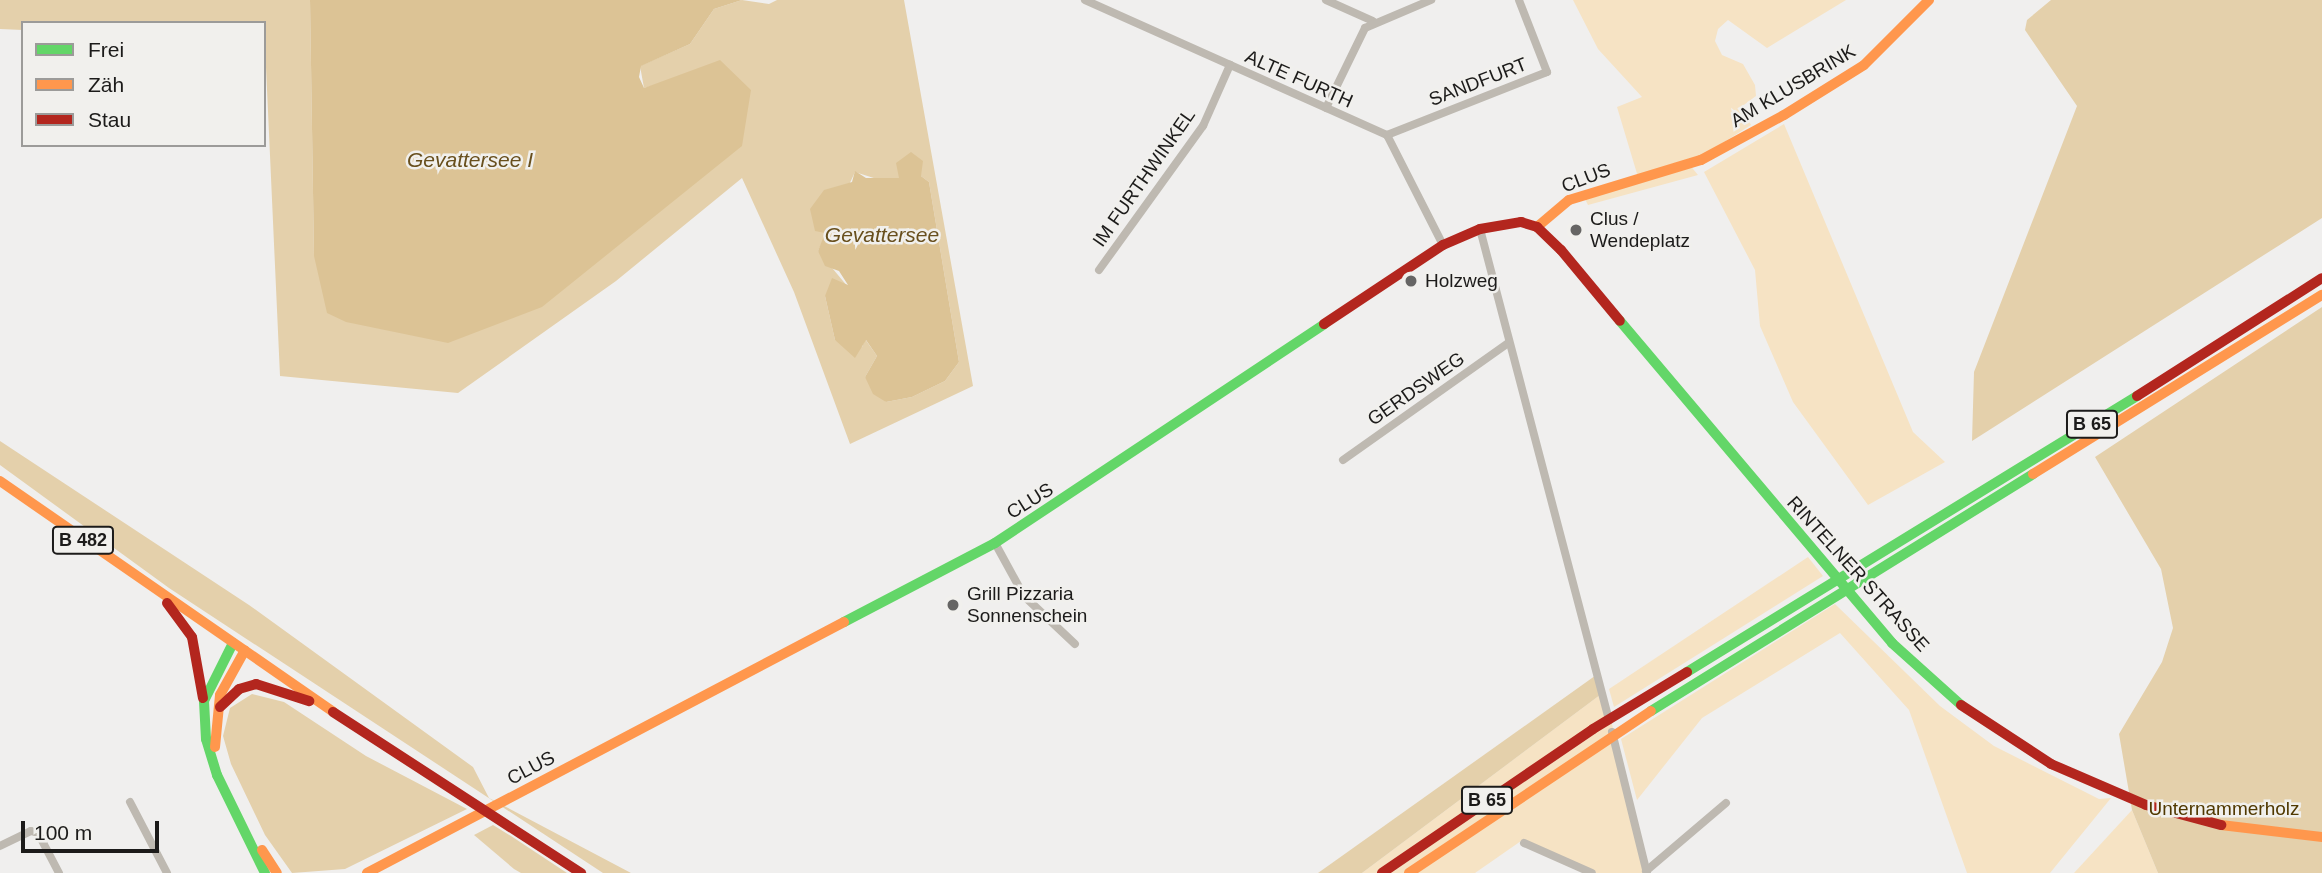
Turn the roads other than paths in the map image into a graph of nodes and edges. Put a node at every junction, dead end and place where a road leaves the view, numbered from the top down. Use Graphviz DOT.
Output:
graph roads {
  1 [pos="1085,0"];
  2 [pos="1326,0"];
  3 [pos="1518,0"];
  4 [pos="1929,0"];
  5 [pos="1428,1"];
  6 [pos="1373,21"];
  7 [pos="1230,65"];
  8 [pos="1326,108"];
  9 [pos="1387,135"];
  10 [pos="1697,162"];
  11 [pos="1537,227"];
  12 [pos="1479,229"];
  13 [pos="1443,246"];
  14 [pos="1099,270"];
  15 [pos="2322,278"];
  16 [pos="2322,295"];
  17 [pos="1508,343"];
  18 [pos="1343,460"];
  19 [pos="0,481"];
  20 [pos="995,543"];
  21 [pos="162,595"];
  22 [pos="233,643"];
  23 [pos="1075,644"];
  24 [pos="245,650"];
  25 [pos="204,701"];
  26 [pos="317,702"];
  27 [pos="215,713"];
  28 [pos="130,802"];
  29 [pos="1726,803"];
  30 [pos="2322,837"];
  31 [pos="1524,843"];
  32 [pos="0,846"];
  33 [pos="1647,872"];
  34 [pos="59,873"];
  35 [pos="167,873"];
  36 [pos="265,873"];
  37 [pos="277,873"];
  38 [pos="367,873"];
  39 [pos="581,873"];
  40 [pos="1382,873"];
  41 [pos="1409,873"];
  42 [pos="1592,873"];
  1 -- 7 [label="street, ALTE FURTH"];
  2 -- 6 [label="street"];
  3 -- 9 [label="street, SANDFURT"];
  4 -- 10 [label="main road, AM KLUSBRINK"];
  5 -- 6 [label="street"];
  6 -- 8 [label="street"];
  7 -- 8 [label="street, ALTE FURTH"];
  7 -- 14 [label="street, IM FURTHWINKEL"];
  8 -- 9 [label="street, ALTE FURTH"];
  9 -- 13 [label="street"];
  10 -- 11 [label="main road, CLUS"];
  11 -- 12 [label="main road, CLUS"];
  11 -- 30 [label="main road, RINTELNER STRASSE"];
  12 -- 13 [label="main road, CLUS"];
  12 -- 17 [label="street"];
  13 -- 20 [label="main road, CLUS"];
  15 -- 40 [label="main road, B 65"];
  16 -- 41 [label="main road, B 65"];
  17 -- 18 [label="street, GERDSWEG"];
  17 -- 33 [label="street"];
  19 -- 21 [label="main road, B 482"];
  20 -- 23 [label="street"];
  20 -- 38 [label="main road, CLUS"];
  21 -- 22 [label="main road, B 482"];
  21 -- 25 [label="main road"];
  22 -- 24 [label="main road, B 482"];
  22 -- 25 [label="main road"];
  24 -- 26 [label="main road, B 482"];
  24 -- 27 [label="main road"];
  25 -- 36 [label="main road"];
  26 -- 27 [label="main road"];
  26 -- 39 [label="main road, B 482"];
  27 -- 37 [label="main road"];
  28 -- 35 [label="street"];
  29 -- 33 [label="street"];
  31 -- 42 [label="street"];
  32 -- 34 [label="street"];
}
